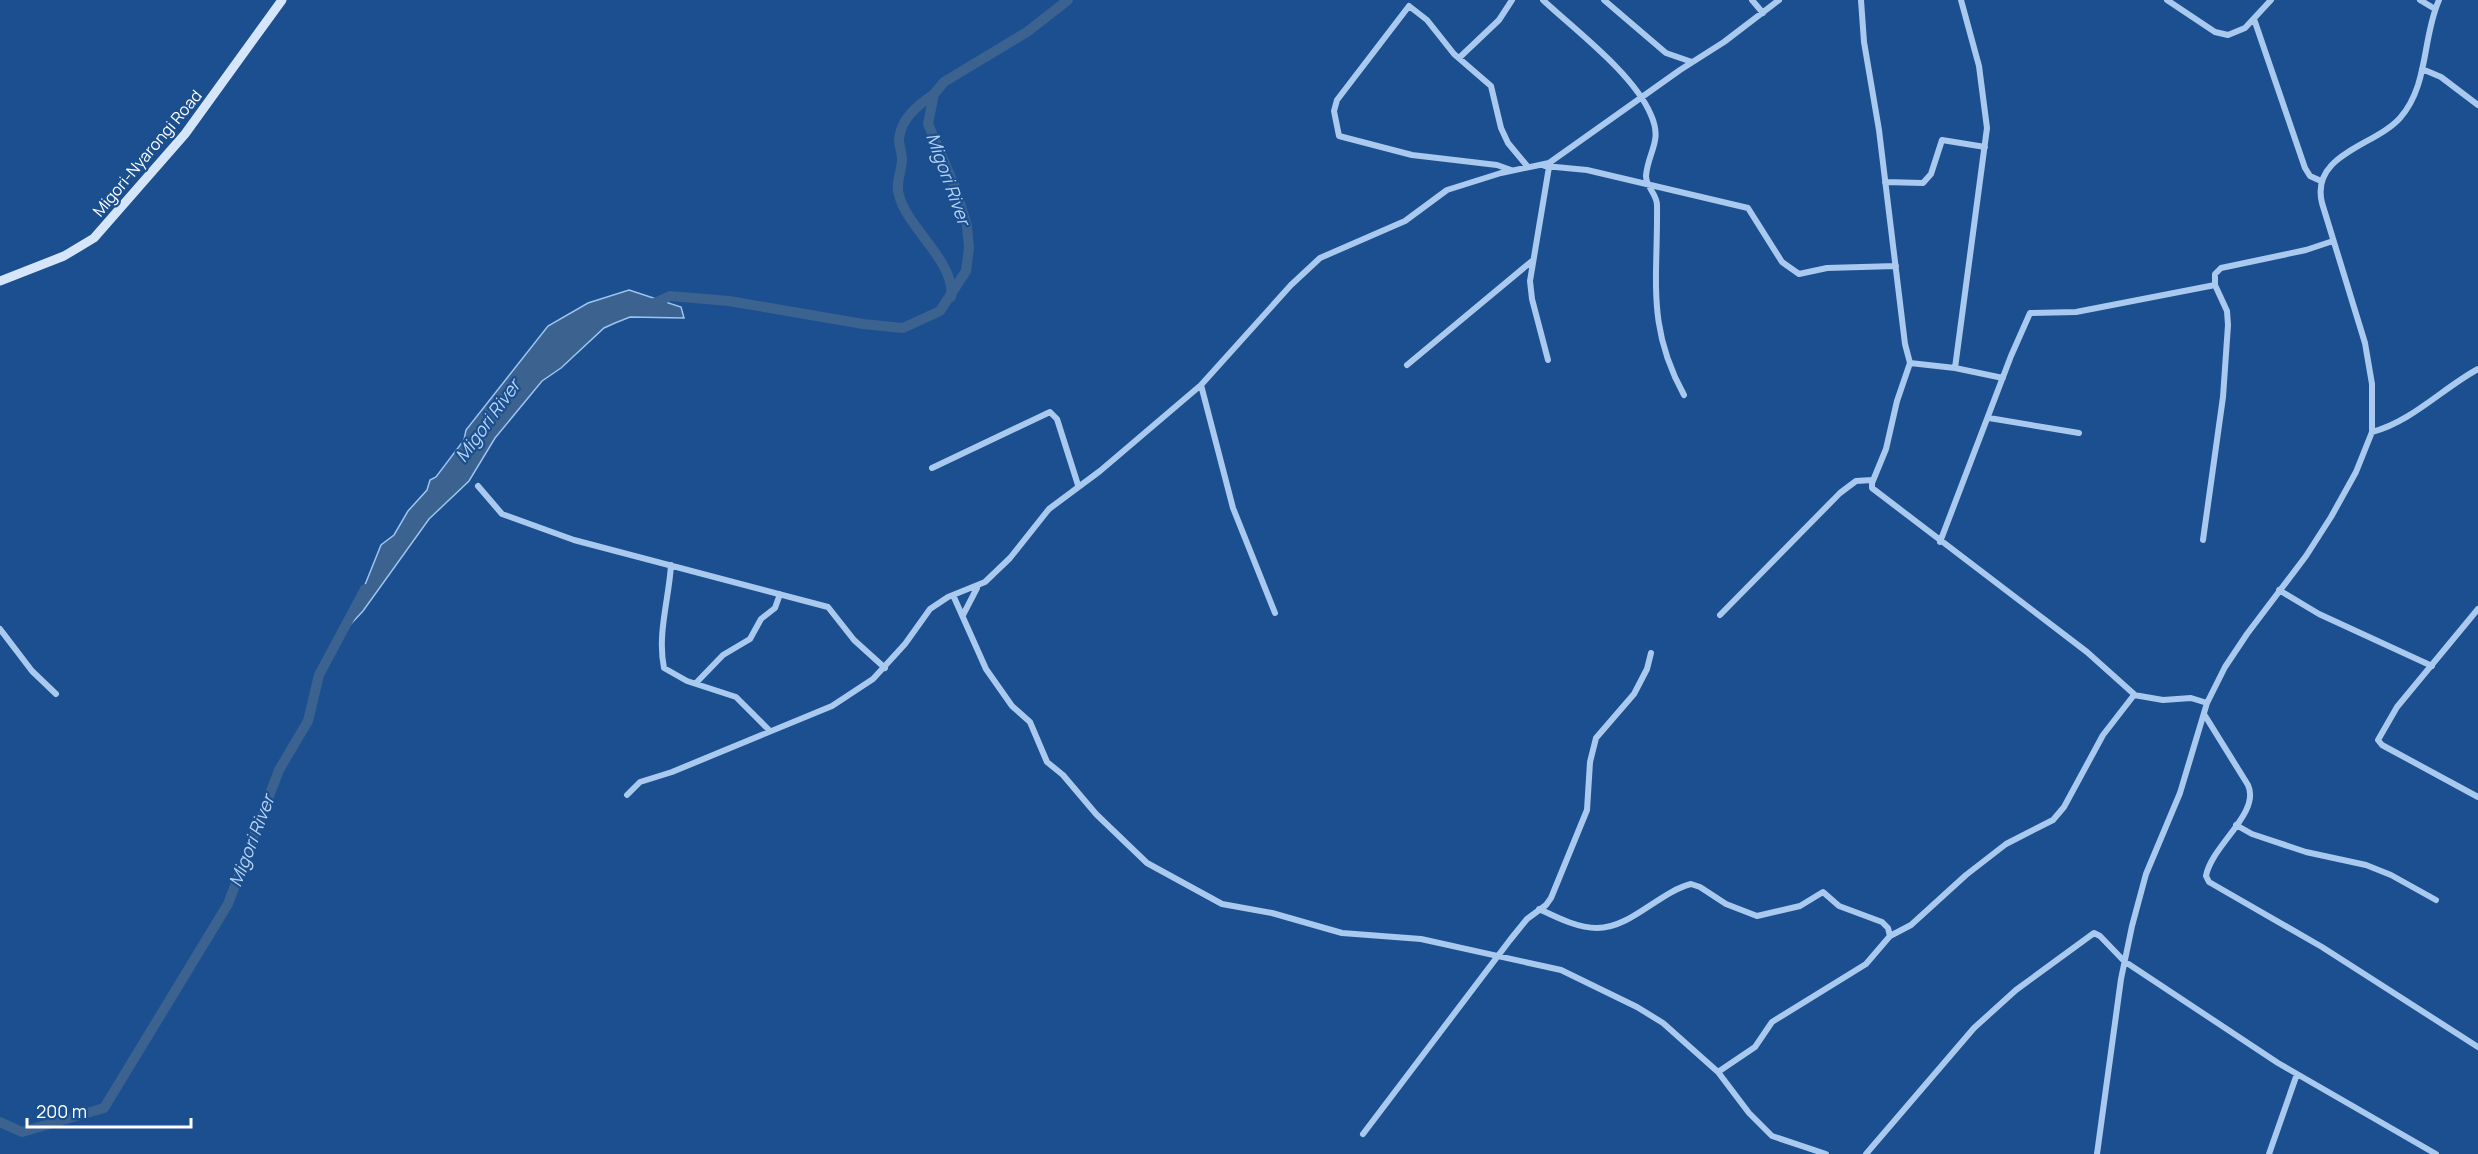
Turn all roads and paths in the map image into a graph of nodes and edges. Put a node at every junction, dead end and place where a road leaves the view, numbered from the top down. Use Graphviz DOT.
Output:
graph roads {
  1 [pos="282,0"];
  2 [pos="1512,0"];
  3 [pos="1543,0"];
  4 [pos="1604,0"];
  5 [pos="1752,0"];
  6 [pos="1779,0"];
  7 [pos="1862,0"];
  8 [pos="1960,0"];
  9 [pos="2168,0"];
  10 [pos="2271,0"];
  11 [pos="2420,0"];
  12 [pos="2439,0"];
  13 [pos="2435,9"];
  14 [pos="1763,12"];
  15 [pos="2254,19"];
  16 [pos="1459,58"];
  17 [pos="1692,62"];
  18 [pos="2422,69"];
  19 [pos="1642,99"];
  20 [pos="2478,105"];
  21 [pos="1985,147"];
  22 [pos="1538,165"];
  23 [pos="1549,166"];
  24 [pos="1528,167"];
  25 [pos="1512,170"];
  26 [pos="2321,181"];
  27 [pos="1885,182"];
  28 [pos="1649,186"];
  29 [pos="2333,241"];
  30 [pos="1532,261"];
  31 [pos="1896,266"];
  32 [pos="0,281"];
  33 [pos="2215,285"];
  34 [pos="1548,360"];
  35 [pos="1910,363"];
  36 [pos="1407,365"];
  37 [pos="1955,368"];
  38 [pos="2478,369"];
  39 [pos="2003,378"];
  40 [pos="1201,385"];
  41 [pos="1684,395"];
  42 [pos="1989,418"];
  43 [pos="2372,432"];
  44 [pos="2079,433"];
  45 [pos="932,468"];
  46 [pos="1872,480"];
  47 [pos="1078,485"];
  48 [pos="478,486"];
  49 [pos="2203,540"];
  50 [pos="1940,542"];
  51 [pos="671,566"];
  52 [pos="977,588"];
  53 [pos="2279,590"];
  54 [pos="780,594"];
  55 [pos="953,595"];
  56 [pos="2478,609"];
  57 [pos="1275,613"];
  58 [pos="963,615"];
  59 [pos="1720,615"];
  60 [pos="0,630"];
  61 [pos="1651,653"];
  62 [pos="2432,666"];
  63 [pos="885,668"];
  64 [pos="696,683"];
  65 [pos="56,694"];
  66 [pos="2135,695"];
  67 [pos="2207,703"];
  68 [pos="2204,714"];
  69 [pos="769,730"];
  70 [pos="627,795"];
  71 [pos="2478,796"];
  72 [pos="2236,825"];
  73 [pos="2436,900"];
  74 [pos="1539,909"];
  75 [pos="1890,936"];
  76 [pos="1498,956"];
  77 [pos="2124,961"];
  78 [pos="2478,1047"];
  79 [pos="1718,1072"];
  80 [pos="2297,1074"];
  81 [pos="1363,1134"];
  82 [pos="1826,1154"];
  83 [pos="1866,1154"];
  84 [pos="2097,1154"];
  85 [pos="2269,1154"];
  86 [pos="2436,1154"];
  1 -- 32 [label="street, Migori-Nyarongi Road"];
  2 -- 16 [label="street"];
  3 -- 19 [label="street"];
  4 -- 17 [label="street"];
  5 -- 14 [label="street"];
  6 -- 14 [label="street"];
  7 -- 27 [label="street"];
  8 -- 21 [label="street"];
  9 -- 15 [label="street"];
  10 -- 15 [label="street"];
  11 -- 13 [label="street"];
  12 -- 13 [label="street"];
  13 -- 18 [label="street"];
  14 -- 17 [label="street"];
  15 -- 26 [label="street"];
  16 -- 24 [label="street"];
  16 -- 25 [label="street"];
  17 -- 19 [label="street"];
  18 -- 20 [label="street"];
  18 -- 26 [label="street"];
  19 -- 22 [label="street"];
  19 -- 28 [label="street"];
  21 -- 27 [label="street"];
  21 -- 37 [label="street"];
  22 -- 23 [label="street"];
  22 -- 24 [label="street"];
  23 -- 28 [label="street"];
  23 -- 30 [label="street"];
  24 -- 25 [label="street"];
  25 -- 40 [label="street"];
  26 -- 29 [label="street"];
  27 -- 31 [label="street"];
  28 -- 31 [label="street"];
  28 -- 41 [label="street"];
  29 -- 33 [label="street"];
  29 -- 43 [label="street"];
  30 -- 34 [label="street"];
  30 -- 36 [label="street"];
  31 -- 35 [label="street"];
  33 -- 39 [label="street"];
  33 -- 49 [label="street"];
  35 -- 37 [label="street"];
  35 -- 46 [label="street"];
  37 -- 39 [label="street"];
  38 -- 43 [label="street"];
  39 -- 42 [label="street"];
  40 -- 47 [label="street"];
  40 -- 57 [label="street"];
  42 -- 44 [label="street"];
  42 -- 50 [label="street"];
  43 -- 53 [label="street"];
  45 -- 47 [label="street"];
  46 -- 50 [label="street"];
  46 -- 59 [label="street"];
  47 -- 52 [label="street"];
  48 -- 51 [label="street"];
  50 -- 66 [label="street"];
  51 -- 54 [label="street"];
  51 -- 64 [label="street"];
  52 -- 55 [label="street"];
  52 -- 58 [label="street"];
  53 -- 62 [label="street"];
  53 -- 67 [label="street"];
  54 -- 63 [label="street"];
  54 -- 64 [label="street"];
  55 -- 58 [label="street"];
  55 -- 63 [label="street"];
  56 -- 62 [label="street"];
  58 -- 76 [label="street"];
  60 -- 65 [label="street"];
  61 -- 74 [label="street"];
  62 -- 71 [label="street"];
  63 -- 69 [label="street"];
  64 -- 69 [label="street"];
  66 -- 67 [label="street"];
  66 -- 75 [label="street"];
  67 -- 68 [label="street"];
  68 -- 72 [label="street"];
  68 -- 77 [label="street"];
  69 -- 70 [label="street"];
  72 -- 73 [label="street"];
  72 -- 78 [label="street"];
  74 -- 75 [label="street"];
  74 -- 76 [label="street"];
  75 -- 79 [label="street"];
  76 -- 79 [label="street"];
  76 -- 81 [label="street"];
  77 -- 80 [label="street"];
  77 -- 83 [label="street"];
  77 -- 84 [label="street"];
  79 -- 82 [label="street"];
  80 -- 85 [label="street"];
  80 -- 86 [label="street"];
}
